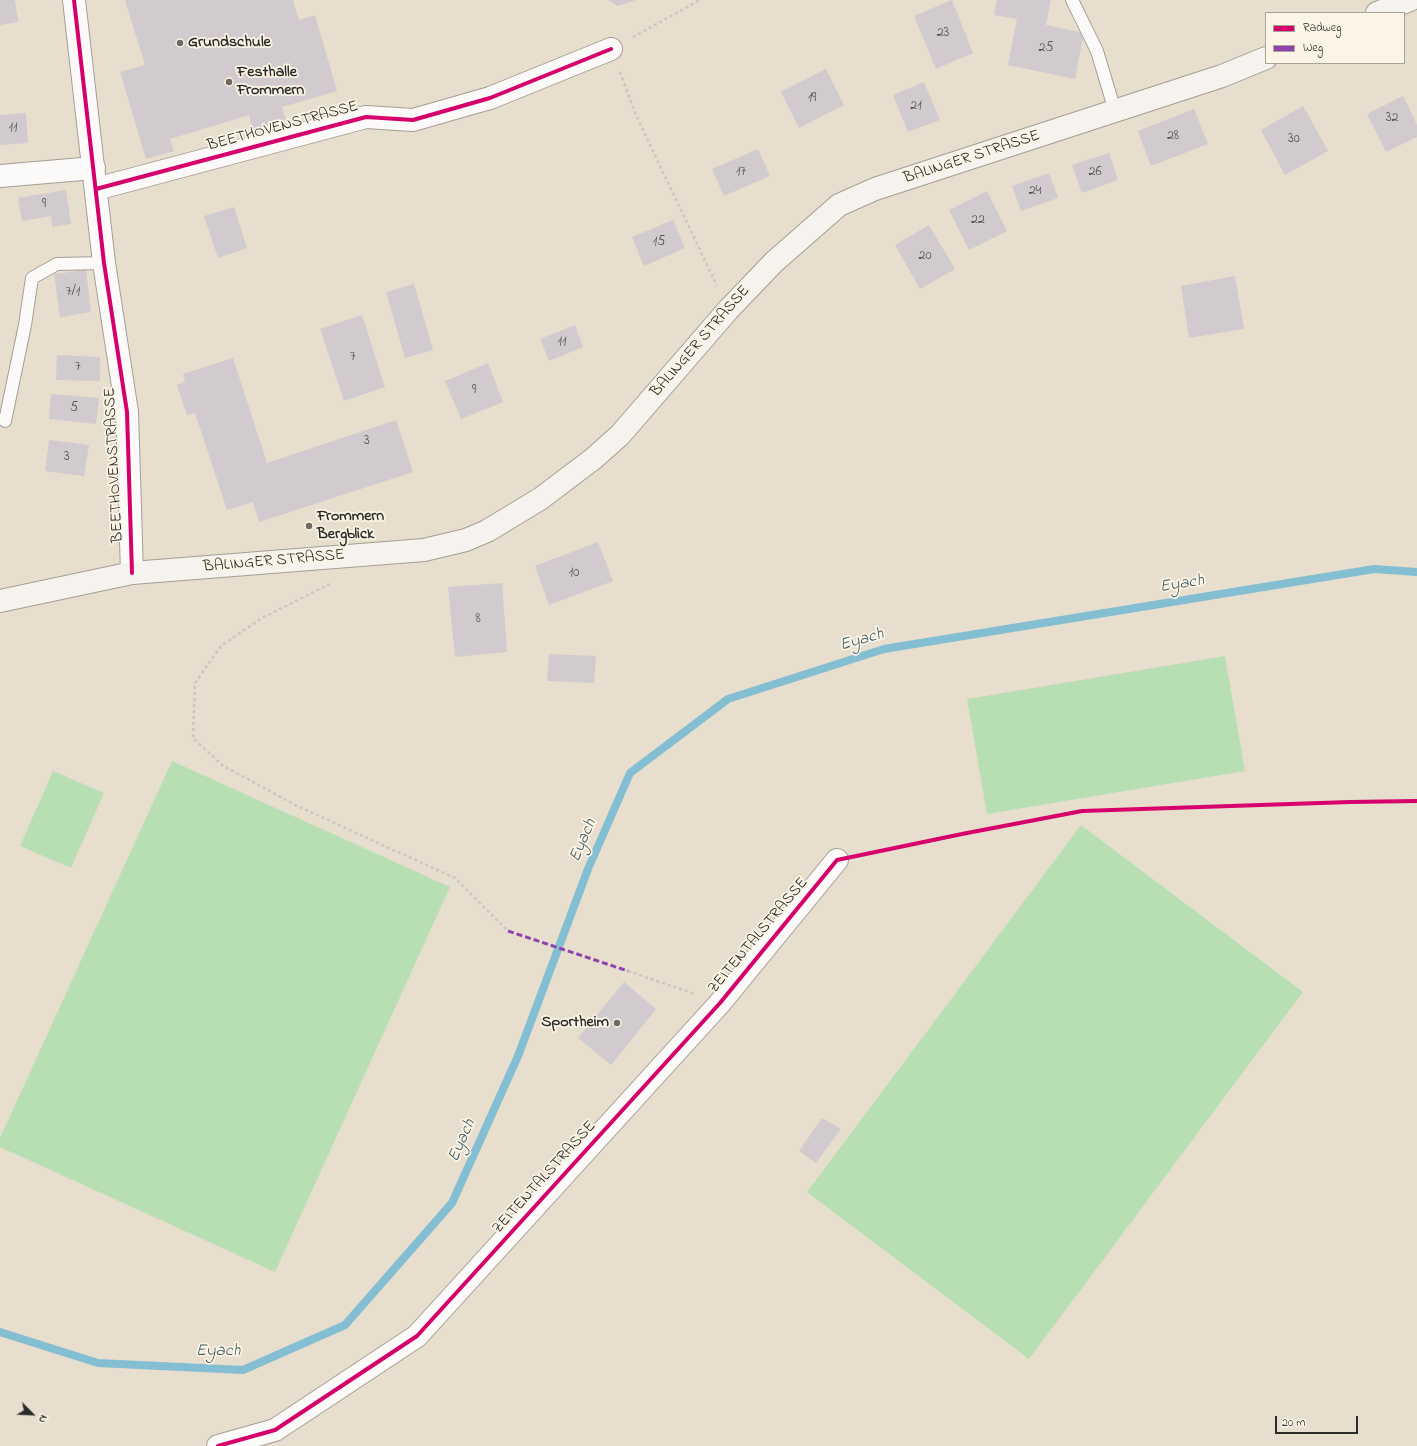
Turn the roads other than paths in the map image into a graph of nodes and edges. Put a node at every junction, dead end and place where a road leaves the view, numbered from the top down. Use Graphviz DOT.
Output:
graph roads {
  1 [pos="74,0"];
  2 [pos="1072,0"];
  3 [pos="1410,0"];
  4 [pos="1380,12"];
  5 [pos="612,49"];
  6 [pos="1265,58"];
  7 [pos="1115,111"];
  8 [pos="94,168"];
  9 [pos="0,176"];
  10 [pos="96,189"];
  11 [pos="104,263"];
  12 [pos="5,421"];
  13 [pos="132,573"];
  14 [pos="0,601"];
  15 [pos="837,860"];
  16 [pos="218,1446"];
  1 -- 8 [label="street, BEETHOVENSTRASSE"];
  2 -- 7 [label="lane"];
  3 -- 4 [label="main road"];
  5 -- 10 [label="street, BEETHOVENSTRASSE"];
  6 -- 7 [label="main road, BALINGER STRASSE"];
  7 -- 13 [label="main road, BALINGER STRASSE"];
  8 -- 9 [label="street"];
  8 -- 10 [label="street, BEETHOVENSTRASSE"];
  10 -- 11 [label="street, BEETHOVENSTRASSE"];
  11 -- 12 [label="lane"];
  11 -- 13 [label="street, BEETHOVENSTRASSE"];
  13 -- 14 [label="main road, BALINGER STRASSE"];
  15 -- 16 [label="street, ZEITENTALSTRASSE"];
}
